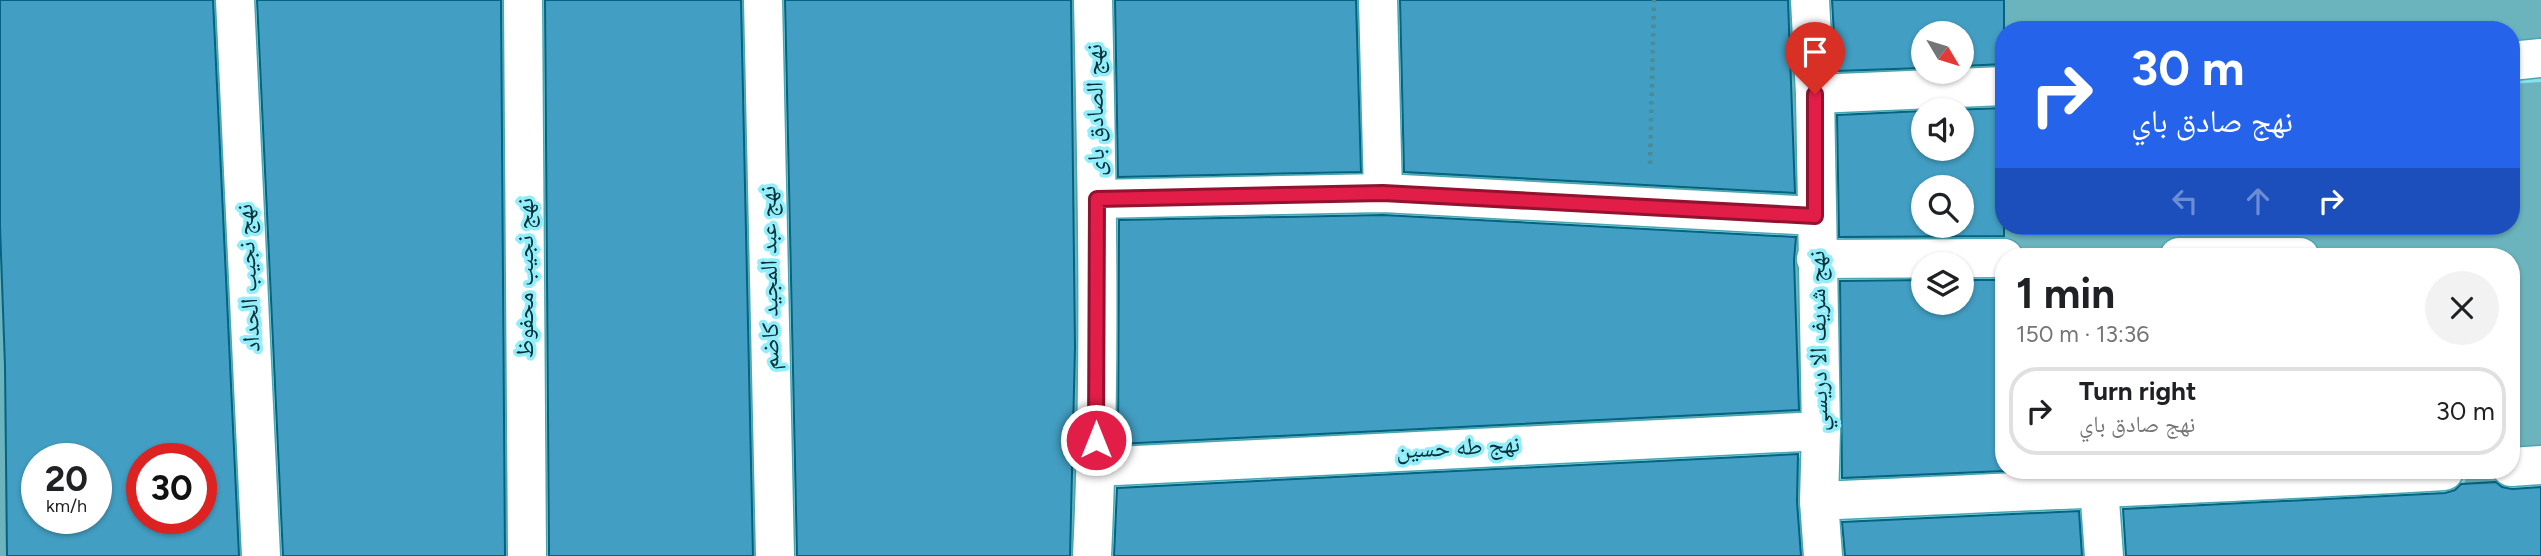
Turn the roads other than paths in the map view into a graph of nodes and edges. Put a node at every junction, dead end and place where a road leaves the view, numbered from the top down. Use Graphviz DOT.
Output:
graph roads {
  1 [pos="235,0"];
  2 [pos="523,0"];
  3 [pos="763,0"];
  4 [pos="1093,0"];
  5 [pos="1378,0"];
  6 [pos="1810,0"];
  7 [pos="2541,58"];
  8 [pos="2520,60"];
  9 [pos="1995,86"];
  10 [pos="1815,94"];
  11 [pos="1383,193"];
  12 [pos="1097,199"];
  13 [pos="1815,216"];
  14 [pos="1995,258"];
  15 [pos="1816,259"];
  16 [pos="1821,430"];
  17 [pos="2541,465"];
  18 [pos="2520,466"];
  19 [pos="1096,467"];
  20 [pos="2309,479"];
  21 [pos="2099,487"];
  22 [pos="1819,501"];
  23 [pos="261,556"];
  24 [pos="527,556"];
  25 [pos="775,556"];
  26 [pos="1092,556"];
  27 [pos="1823,556"];
  28 [pos="2104,556"];
  1 -- 23 [label="street, نهج نجيب الحداد"];
  2 -- 24 [label="street, نهج نجيب محفوظ"];
  3 -- 25 [label="street, نهج عبد المجيد كاضم"];
  4 -- 12 [label="street, نهج الصادق باى"];
  5 -- 11 [label="street"];
  6 -- 10 [label="street, نهج شريف الا دريسي"];
  7 -- 8 [label="street"];
  9 -- 10 [label="street"];
  10 -- 13 [label="street, نهج شريف الا دريسي"];
  11 -- 12 [label="street"];
  11 -- 13 [label="street"];
  12 -- 19 [label="street, نهج الصادق باى"];
  13 -- 15 [label="street, نهج شريف الا دريسي"];
  14 -- 15 [label="street"];
  15 -- 16 [label="street, نهج شريف الا دريسي"];
  16 -- 19 [label="street, نهج طه حسين"];
  16 -- 22 [label="street, نهج شريف الا دريسي"];
  17 -- 18 [label="street"];
  19 -- 26 [label="street, نهج الصادق باى"];
  20 -- 21 [label="street"];
  21 -- 22 [label="street"];
  21 -- 28 [label="street"];
  22 -- 27 [label="street, نهج شريف الا دريسي"];
}
